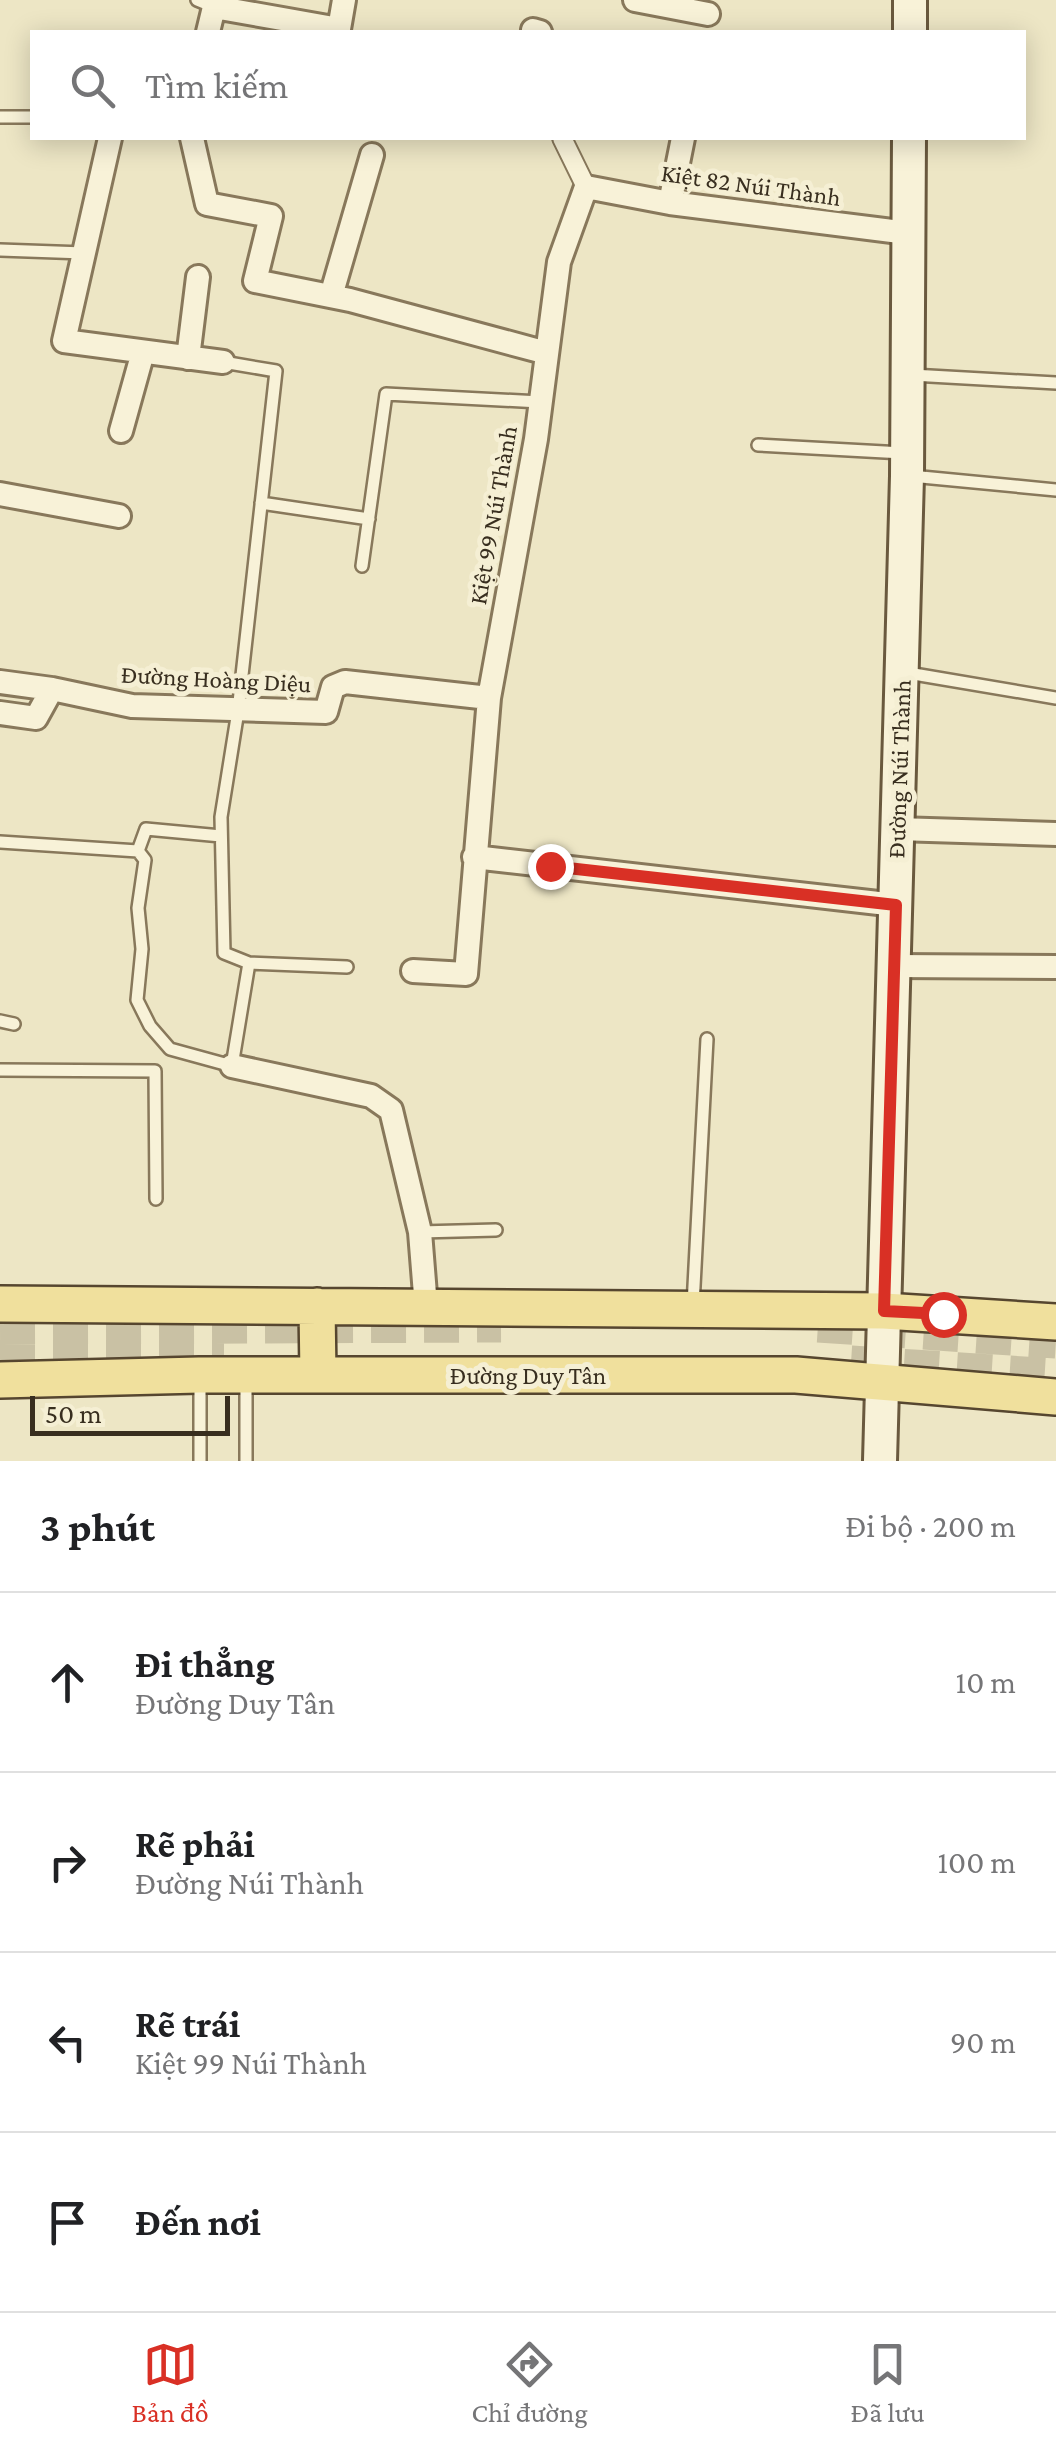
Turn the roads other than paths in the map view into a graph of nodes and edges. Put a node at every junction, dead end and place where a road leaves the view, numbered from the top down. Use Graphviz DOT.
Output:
graph roads {
  1 [pos="344,0"];
  2 [pos="635,0"];
  3 [pos="910,0"];
  4 [pos="209,2"];
  5 [pos="708,15"];
  6 [pos="208,30"];
  7 [pos="910,30"];
  8 [pos="30,116"];
  9 [pos="0,117"];
  10 [pos="110,140"];
  11 [pos="192,140"];
  12 [pos="563,140"];
  13 [pos="683,140"];
  14 [pos="909,140"];
  15 [pos="372,155"];
  16 [pos="586,187"];
  17 [pos="670,203"];
  18 [pos="908,233"];
  19 [pos="0,250"];
  20 [pos="84,254"];
  21 [pos="198,277"];
  22 [pos="331,296"];
  23 [pos="143,352"];
  24 [pos="546,353"];
  25 [pos="188,358"];
  26 [pos="223,362"];
  27 [pos="908,375"];
  28 [pos="1056,383"];
  29 [pos="540,402"];
  30 [pos="120,431"];
  31 [pos="758,445"];
  32 [pos="907,465"];
  33 [pos="1056,490"];
  34 [pos="0,494"];
  35 [pos="261,502"];
  36 [pos="119,516"];
  37 [pos="368,519"];
  38 [pos="362,566"];
  39 [pos="902,672"];
  40 [pos="0,682"];
  41 [pos="52,689"];
  42 [pos="489,698"];
  43 [pos="1056,698"];
  44 [pos="238,711"];
  45 [pos="0,713"];
  46 [pos="897,830"];
  47 [pos="1056,834"];
  48 [pos="221,836"];
  49 [pos="0,842"];
  50 [pos="138,851"];
  51 [pos="474,856"];
  52 [pos="896,905"];
  53 [pos="249,962"];
  54 [pos="894,966"];
  55 [pos="1056,967"];
  56 [pos="347,968"];
  57 [pos="413,971"];
  58 [pos="707,1039"];
  59 [pos="232,1066"];
  60 [pos="0,1070"];
  61 [pos="156,1199"];
  62 [pos="496,1230"];
  63 [pos="420,1232"];
  64 [pos="0,1304"];
  65 [pos="317,1306"];
  66 [pos="426,1307"];
  67 [pos="693,1310"];
  68 [pos="884,1311"];
  69 [pos="1056,1322"];
  70 [pos="200,1375"];
  71 [pos="246,1375"];
  72 [pos="318,1376"];
  73 [pos="0,1380"];
  74 [pos="882,1382"];
  75 [pos="1056,1396"];
  76 [pos="200,1461"];
  77 [pos="246,1461"];
  78 [pos="880,1461"];
  1 -- 4 [label="street"];
  2 -- 5 [label="street"];
  3 -- 7 [label="main road"];
  4 -- 6 [label="street"];
  8 -- 9 [label="lane"];
  10 -- 20 [label="street"];
  11 -- 22 [label="street"];
  12 -- 16 [label="street"];
  13 -- 17 [label="street"];
  14 -- 18 [label="main road, Đường Núi Thành"];
  15 -- 22 [label="street"];
  16 -- 17 [label="street, Kiệt 82 Núi Thành"];
  16 -- 24 [label="street, Kiệt 99 Núi Thành"];
  17 -- 18 [label="street, Kiệt 82 Núi Thành"];
  18 -- 27 [label="main road, Đường Núi Thành"];
  19 -- 20 [label="lane"];
  20 -- 23 [label="street"];
  21 -- 25 [label="street"];
  22 -- 24 [label="street"];
  23 -- 25 [label="street"];
  23 -- 30 [label="street"];
  24 -- 29 [label="street, Kiệt 99 Núi Thành"];
  25 -- 26 [label="street"];
  26 -- 35 [label="lane"];
  27 -- 28 [label="lane"];
  27 -- 32 [label="main road, Đường Núi Thành"];
  29 -- 37 [label="lane"];
  29 -- 42 [label="street, Kiệt 99 Núi Thành"];
  31 -- 32 [label="lane"];
  32 -- 33 [label="lane"];
  32 -- 39 [label="main road, Đường Núi Thành"];
  34 -- 36 [label="street"];
  35 -- 37 [label="lane"];
  35 -- 44 [label="lane"];
  37 -- 38 [label="lane"];
  39 -- 43 [label="lane"];
  39 -- 46 [label="main road, Đường Núi Thành"];
  40 -- 41 [label="street, Đường Hoàng Diệu"];
  41 -- 44 [label="street, Đường Hoàng Diệu"];
  41 -- 45 [label="street"];
  42 -- 44 [label="street, Đường Hoàng Diệu"];
  42 -- 51 [label="street, Kiệt 99 Núi Thành"];
  44 -- 48 [label="lane"];
  46 -- 47 [label="street"];
  46 -- 52 [label="main road, Đường Núi Thành"];
  48 -- 50 [label="lane"];
  48 -- 53 [label="lane"];
  49 -- 50 [label="lane"];
  50 -- 59 [label="lane"];
  51 -- 52 [label="street"];
  51 -- 57 [label="street, Kiệt 99 Núi Thành"];
  52 -- 54 [label="main road, Đường Núi Thành"];
  53 -- 56 [label="lane"];
  53 -- 59 [label="lane"];
  54 -- 55 [label="street"];
  54 -- 68 [label="main road, Đường Núi Thành"];
  58 -- 67 [label="lane"];
  59 -- 63 [label="street"];
  60 -- 61 [label="lane"];
  62 -- 63 [label="lane"];
  63 -- 66 [label="street"];
  64 -- 65 [label="main road"];
  65 -- 66 [label="main road"];
  65 -- 72 [label="main road"];
  66 -- 67 [label="main road"];
  67 -- 68 [label="main road"];
  68 -- 69 [label="main road"];
  68 -- 74 [label="main road, Đường Núi Thành"];
  70 -- 71 [label="main road, Đường Duy Tân"];
  70 -- 73 [label="main road, Đường Duy Tân"];
  70 -- 76 [label="lane"];
  71 -- 72 [label="main road, Đường Duy Tân"];
  71 -- 77 [label="lane"];
  72 -- 74 [label="main road, Đường Duy Tân"];
  74 -- 75 [label="main road, Đường Duy Tân"];
  74 -- 78 [label="main road, Đường Núi Thành"];
}
